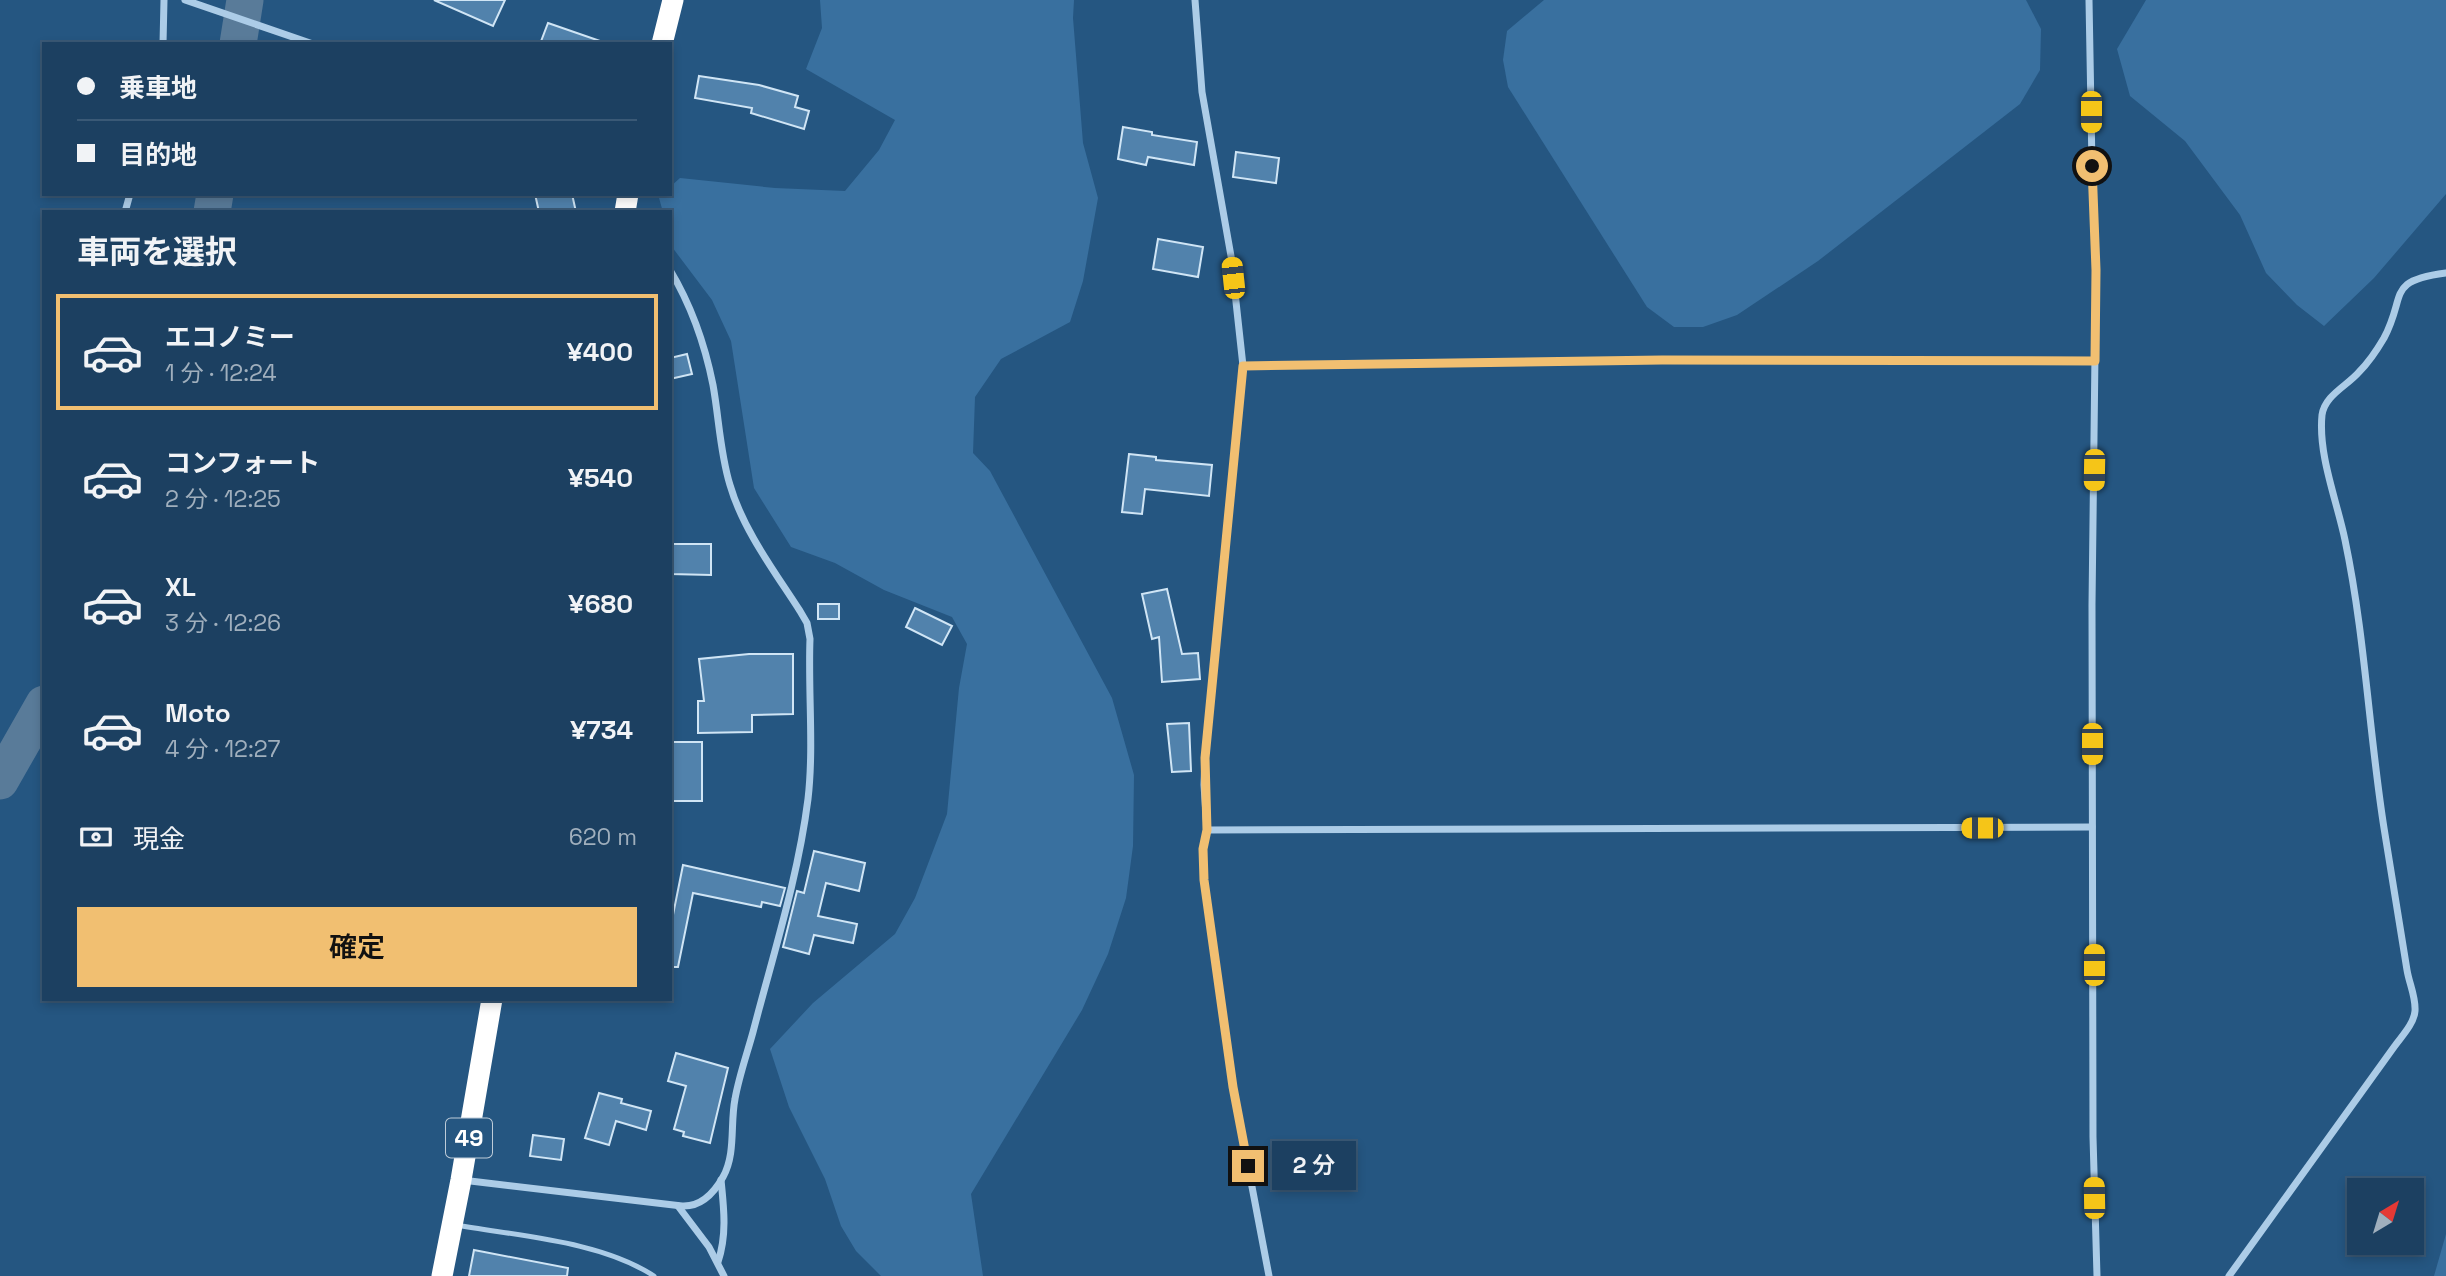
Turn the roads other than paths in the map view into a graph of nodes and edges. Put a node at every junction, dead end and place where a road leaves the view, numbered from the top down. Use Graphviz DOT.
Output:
graph roads {
  1 [pos="164,0"];
  2 [pos="185,0"];
  3 [pos="673,0"];
  4 [pos="1195,0"];
  5 [pos="2089,0"];
  6 [pos="163,42"];
  7 [pos="307,42"];
  8 [pos="662,42"];
  9 [pos="672,273"];
  10 [pos="2446,274"];
  11 [pos="2095,361"];
  12 [pos="1243,366"];
  13 [pos="2092,827"];
  14 [pos="1207,830"];
  15 [pos="492,1001"];
  16 [pos="461,1180"];
  17 [pos="721,1180"];
  18 [pos="677,1206"];
  19 [pos="453,1225"];
  20 [pos="718,1263"];
  21 [pos="442,1276"];
  22 [pos="654,1276"];
  23 [pos="724,1276"];
  24 [pos="1269,1276"];
  25 [pos="2097,1276"];
  26 [pos="2229,1276"];
  1 -- 6 [label="street"];
  2 -- 7 [label="street"];
  3 -- 8 [label="highway"];
  4 -- 12 [label="street"];
  5 -- 11 [label="street"];
  9 -- 17 [label="street"];
  10 -- 26 [label="street"];
  11 -- 12 [label="street"];
  11 -- 13 [label="street"];
  12 -- 14 [label="street"];
  13 -- 14 [label="street"];
  13 -- 25 [label="street"];
  14 -- 24 [label="street"];
  15 -- 16 [label="highway, 49"];
  16 -- 18 [label="street"];
  16 -- 19 [label="highway, 49"];
  17 -- 18 [label="street"];
  17 -- 20 [label="street"];
  18 -- 20 [label="street"];
  19 -- 21 [label="highway, 49"];
  19 -- 22 [label="lane"];
  20 -- 23 [label="street"];
}
